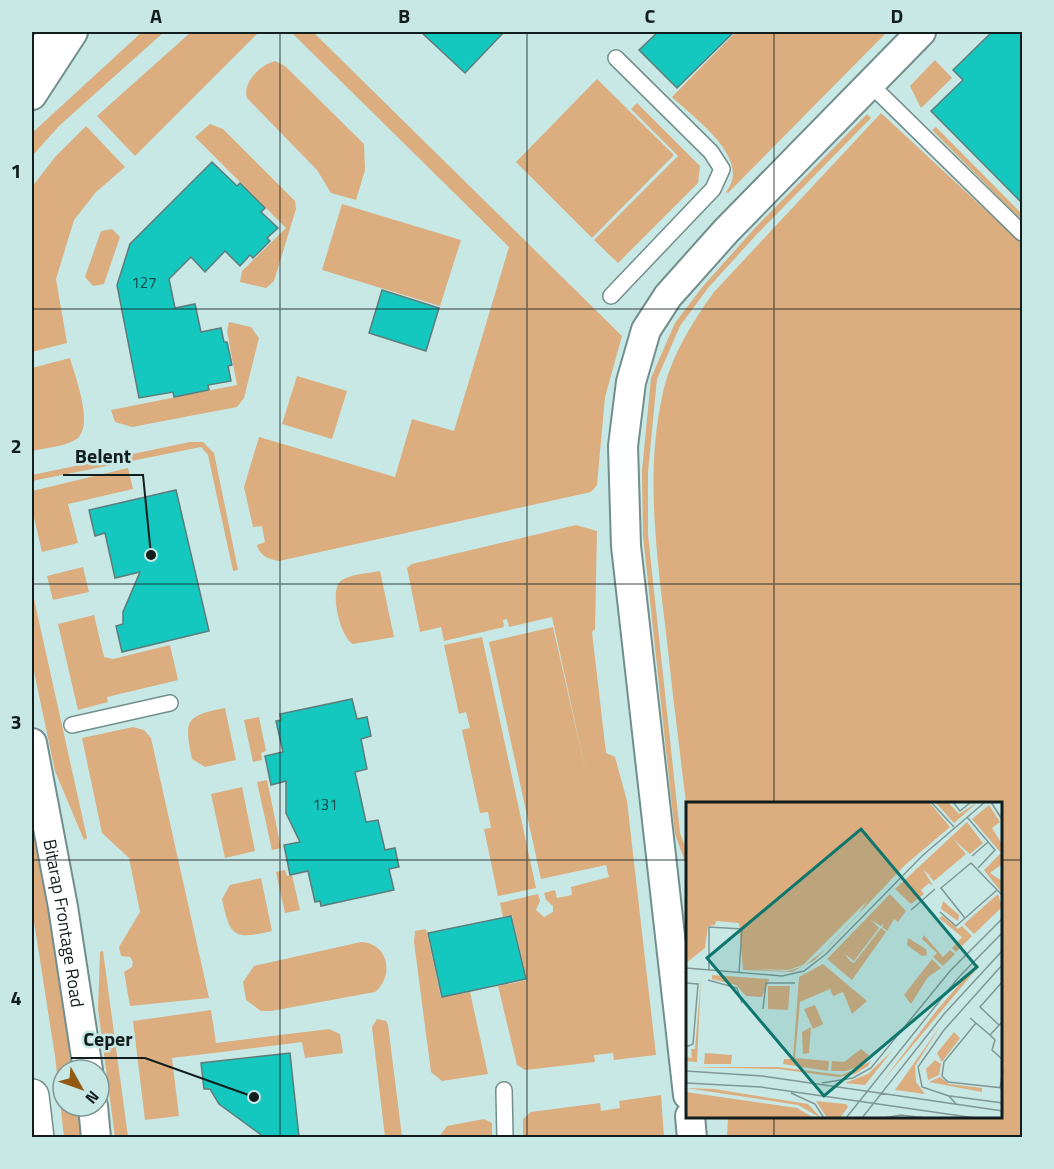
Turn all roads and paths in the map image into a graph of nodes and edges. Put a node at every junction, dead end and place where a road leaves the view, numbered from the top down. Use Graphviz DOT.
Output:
graph roads {
  1 [pos="63,32"];
  2 [pos="73,32"];
  3 [pos="921,32"];
  4 [pos="616,58"];
  5 [pos="32,59"];
  6 [pos="870,84"];
  7 [pos="32,95"];
  8 [pos="1023,233"];
  9 [pos="611,296"];
  10 [pos="170,703"];
  11 [pos="72,725"];
  12 [pos="32,742"];
  13 [pos="37,784"];
  14 [pos="86,1058"];
  15 [pos="686,1077"];
  16 [pos="504,1090"];
  17 [pos="32,1096"];
  18 [pos="94,1118"];
  19 [pos="690,1118"];
  20 [pos="37,1137"];
  21 [pos="96,1137"];
  22 [pos="505,1137"];
  23 [pos="692,1137"];
  1 -- 5 [label="main road"];
  2 -- 7 [label="street"];
  3 -- 6 [label="street"];
  4 -- 9 [label="lane"];
  6 -- 8 [label="lane"];
  6 -- 15 [label="street"];
  10 -- 11 [label="lane"];
  12 -- 13 [label="street, Bitarap Frontage Road"];
  13 -- 14 [label="street, Bitarap Frontage Road"];
  16 -- 22 [label="lane"];
  17 -- 20 [label="main road"];
  18 -- 21 [label="street"];
  19 -- 23 [label="street"];
}
